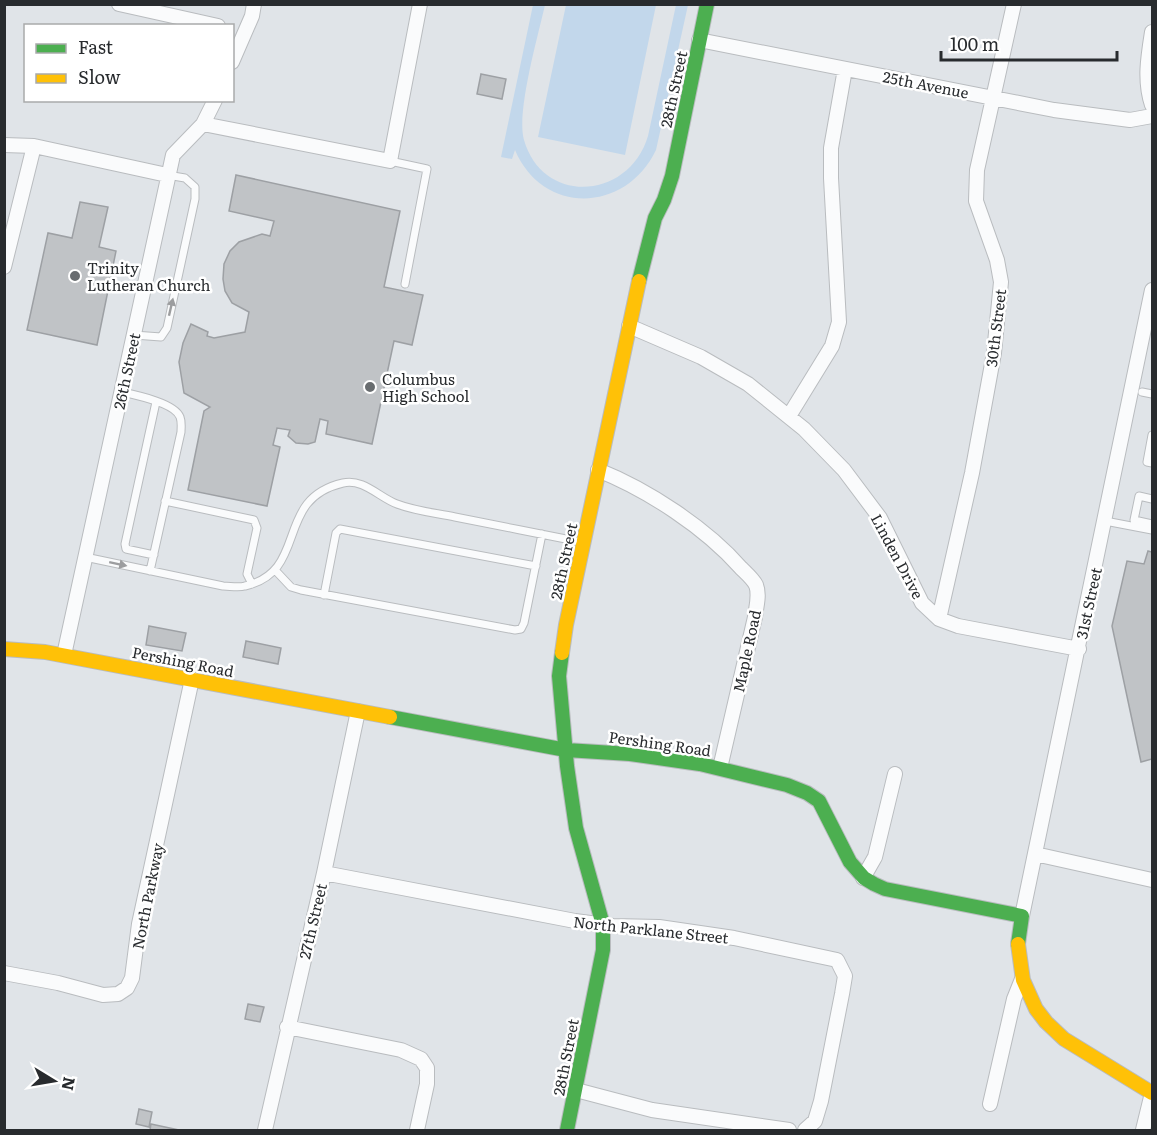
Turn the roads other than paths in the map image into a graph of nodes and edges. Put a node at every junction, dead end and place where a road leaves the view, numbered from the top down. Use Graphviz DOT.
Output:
graph roads {
  1 [pos="119,4"];
  2 [pos="254,4"];
  3 [pos="420,4"];
  4 [pos="707,4"];
  5 [pos="1014,4"];
  6 [pos="209,24"];
  7 [pos="239,30"];
  8 [pos="1152,32"];
  9 [pos="699,40"];
  10 [pos="234,53"];
  11 [pos="845,69"];
  12 [pos="994,98"];
  13 [pos="214,102"];
  14 [pos="1152,105"];
  15 [pos="1152,116"];
  16 [pos="203,124"];
  17 [pos="4,145"];
  18 [pos="34,146"];
  19 [pos="390,161"];
  20 [pos="167,175"];
  21 [pos="4,267"];
  22 [pos="405,284"];
  23 [pos="1152,290"];
  24 [pos="629,326"];
  25 [pos="134,335"];
  26 [pos="122,392"];
  27 [pos="1142,392"];
  28 [pos="1152,394"];
  29 [pos="156,402"];
  30 [pos="789,416"];
  31 [pos="1152,435"];
  32 [pos="1152,463"];
  33 [pos="598,470"];
  34 [pos="1152,499"];
  35 [pos="165,501"];
  36 [pos="1105,521"];
  37 [pos="1152,524"];
  38 [pos="1152,530"];
  39 [pos="542,534"];
  40 [pos="584,543"];
  41 [pos="154,555"];
  42 [pos="85,557"];
  43 [pos="536,566"];
  44 [pos="275,570"];
  45 [pos="150,571"];
  46 [pos="252,584"];
  47 [pos="324,595"];
  48 [pos="939,619"];
  49 [pos="4,649"];
  50 [pos="1079,649"];
  51 [pos="64,655"];
  52 [pos="192,679"];
  53 [pos="357,711"];
  54 [pos="566,750"];
  55 [pos="720,768"];
  56 [pos="895,774"];
  57 [pos="1035,854"];
  58 [pos="324,873"];
  59 [pos="863,878"];
  60 [pos="1152,880"];
  61 [pos="1022,916"];
  62 [pos="603,925"];
  63 [pos="4,973"];
  64 [pos="1022,979"];
  65 [pos="287,1028"];
  66 [pos="576,1089"];
  67 [pos="1152,1093"];
  68 [pos="990,1104"];
  69 [pos="265,1131"];
  70 [pos="417,1131"];
  71 [pos="567,1131"];
  72 [pos="789,1131"];
  73 [pos="805,1131"];
  74 [pos="1143,1131"];
  1 -- 6 [label="street"];
  2 -- 7 [label="street"];
  3 -- 19 [label="street"];
  4 -- 9 [label="street, 28th Street"];
  5 -- 12 [label="street, 30th Street"];
  7 -- 10 [label="street"];
  8 -- 14 [label="street"];
  9 -- 11 [label="street, 25th Avenue"];
  9 -- 24 [label="street, 28th Street"];
  11 -- 12 [label="street, 25th Avenue"];
  11 -- 30 [label="street"];
  12 -- 15 [label="street, 25th Avenue"];
  12 -- 48 [label="street, 30th Street"];
  13 -- 16 [label="street, 26th Street"];
  16 -- 19 [label="street"];
  16 -- 20 [label="street, 26th Street"];
  17 -- 18 [label="street"];
  18 -- 20 [label="street"];
  18 -- 21 [label="street"];
  19 -- 22 [label="lane"];
  20 -- 25 [label="street, 26th Street"];
  25 -- 20 [label="lane, one-way"];
  23 -- 36 [label="street, 31st Street"];
  24 -- 30 [label="street, Linden Drive"];
  24 -- 33 [label="street, 28th Street"];
  25 -- 26 [label="street, 26th Street"];
  26 -- 29 [label="lane"];
  26 -- 42 [label="street, 26th Street"];
  27 -- 28 [label="lane"];
  29 -- 35 [label="lane"];
  29 -- 41 [label="lane"];
  30 -- 48 [label="street, Linden Drive"];
  31 -- 32 [label="lane"];
  33 -- 40 [label="street, 28th Street"];
  33 -- 55 [label="street, Maple Road"];
  34 -- 37 [label="lane"];
  35 -- 41 [label="lane"];
  35 -- 46 [label="lane"];
  36 -- 38 [label="lane"];
  36 -- 50 [label="street, 31st Street"];
  39 -- 40 [label="lane"];
  39 -- 43 [label="lane"];
  39 -- 44 [label="lane"];
  40 -- 54 [label="street, 28th Street"];
  41 -- 45 [label="lane"];
  42 -- 45 [label="lane, one-way"];
  42 -- 51 [label="street, 26th Street"];
  43 -- 47 [label="lane"];
  43 -- 47 [label="lane"];
  44 -- 46 [label="lane"];
  44 -- 47 [label="lane"];
  45 -- 46 [label="lane"];
  48 -- 50 [label="street"];
  49 -- 51 [label="street, Pershing Road"];
  50 -- 57 [label="street, 31st Street"];
  51 -- 52 [label="street, Pershing Road"];
  52 -- 53 [label="street, Pershing Road"];
  52 -- 63 [label="street, North Parkway"];
  53 -- 54 [label="street, Pershing Road"];
  53 -- 58 [label="street, 27th Street"];
  54 -- 55 [label="street, Pershing Road"];
  54 -- 62 [label="street, 28th Street"];
  55 -- 59 [label="street, Pershing Road"];
  56 -- 59 [label="street"];
  57 -- 60 [label="street"];
  57 -- 61 [label="street, 31st Street"];
  58 -- 62 [label="street, North Parklane Street"];
  58 -- 65 [label="street, 27th Street"];
  59 -- 61 [label="street, Pershing Road"];
  61 -- 64 [label="street"];
  62 -- 66 [label="street, 28th Street"];
  62 -- 73 [label="street, North Parklane Street"];
  64 -- 67 [label="street"];
  64 -- 68 [label="street"];
  65 -- 69 [label="street, 27th Street"];
  65 -- 70 [label="street"];
  66 -- 71 [label="street, 28th Street"];
  66 -- 72 [label="street"];
  67 -- 74 [label="street"];
}
